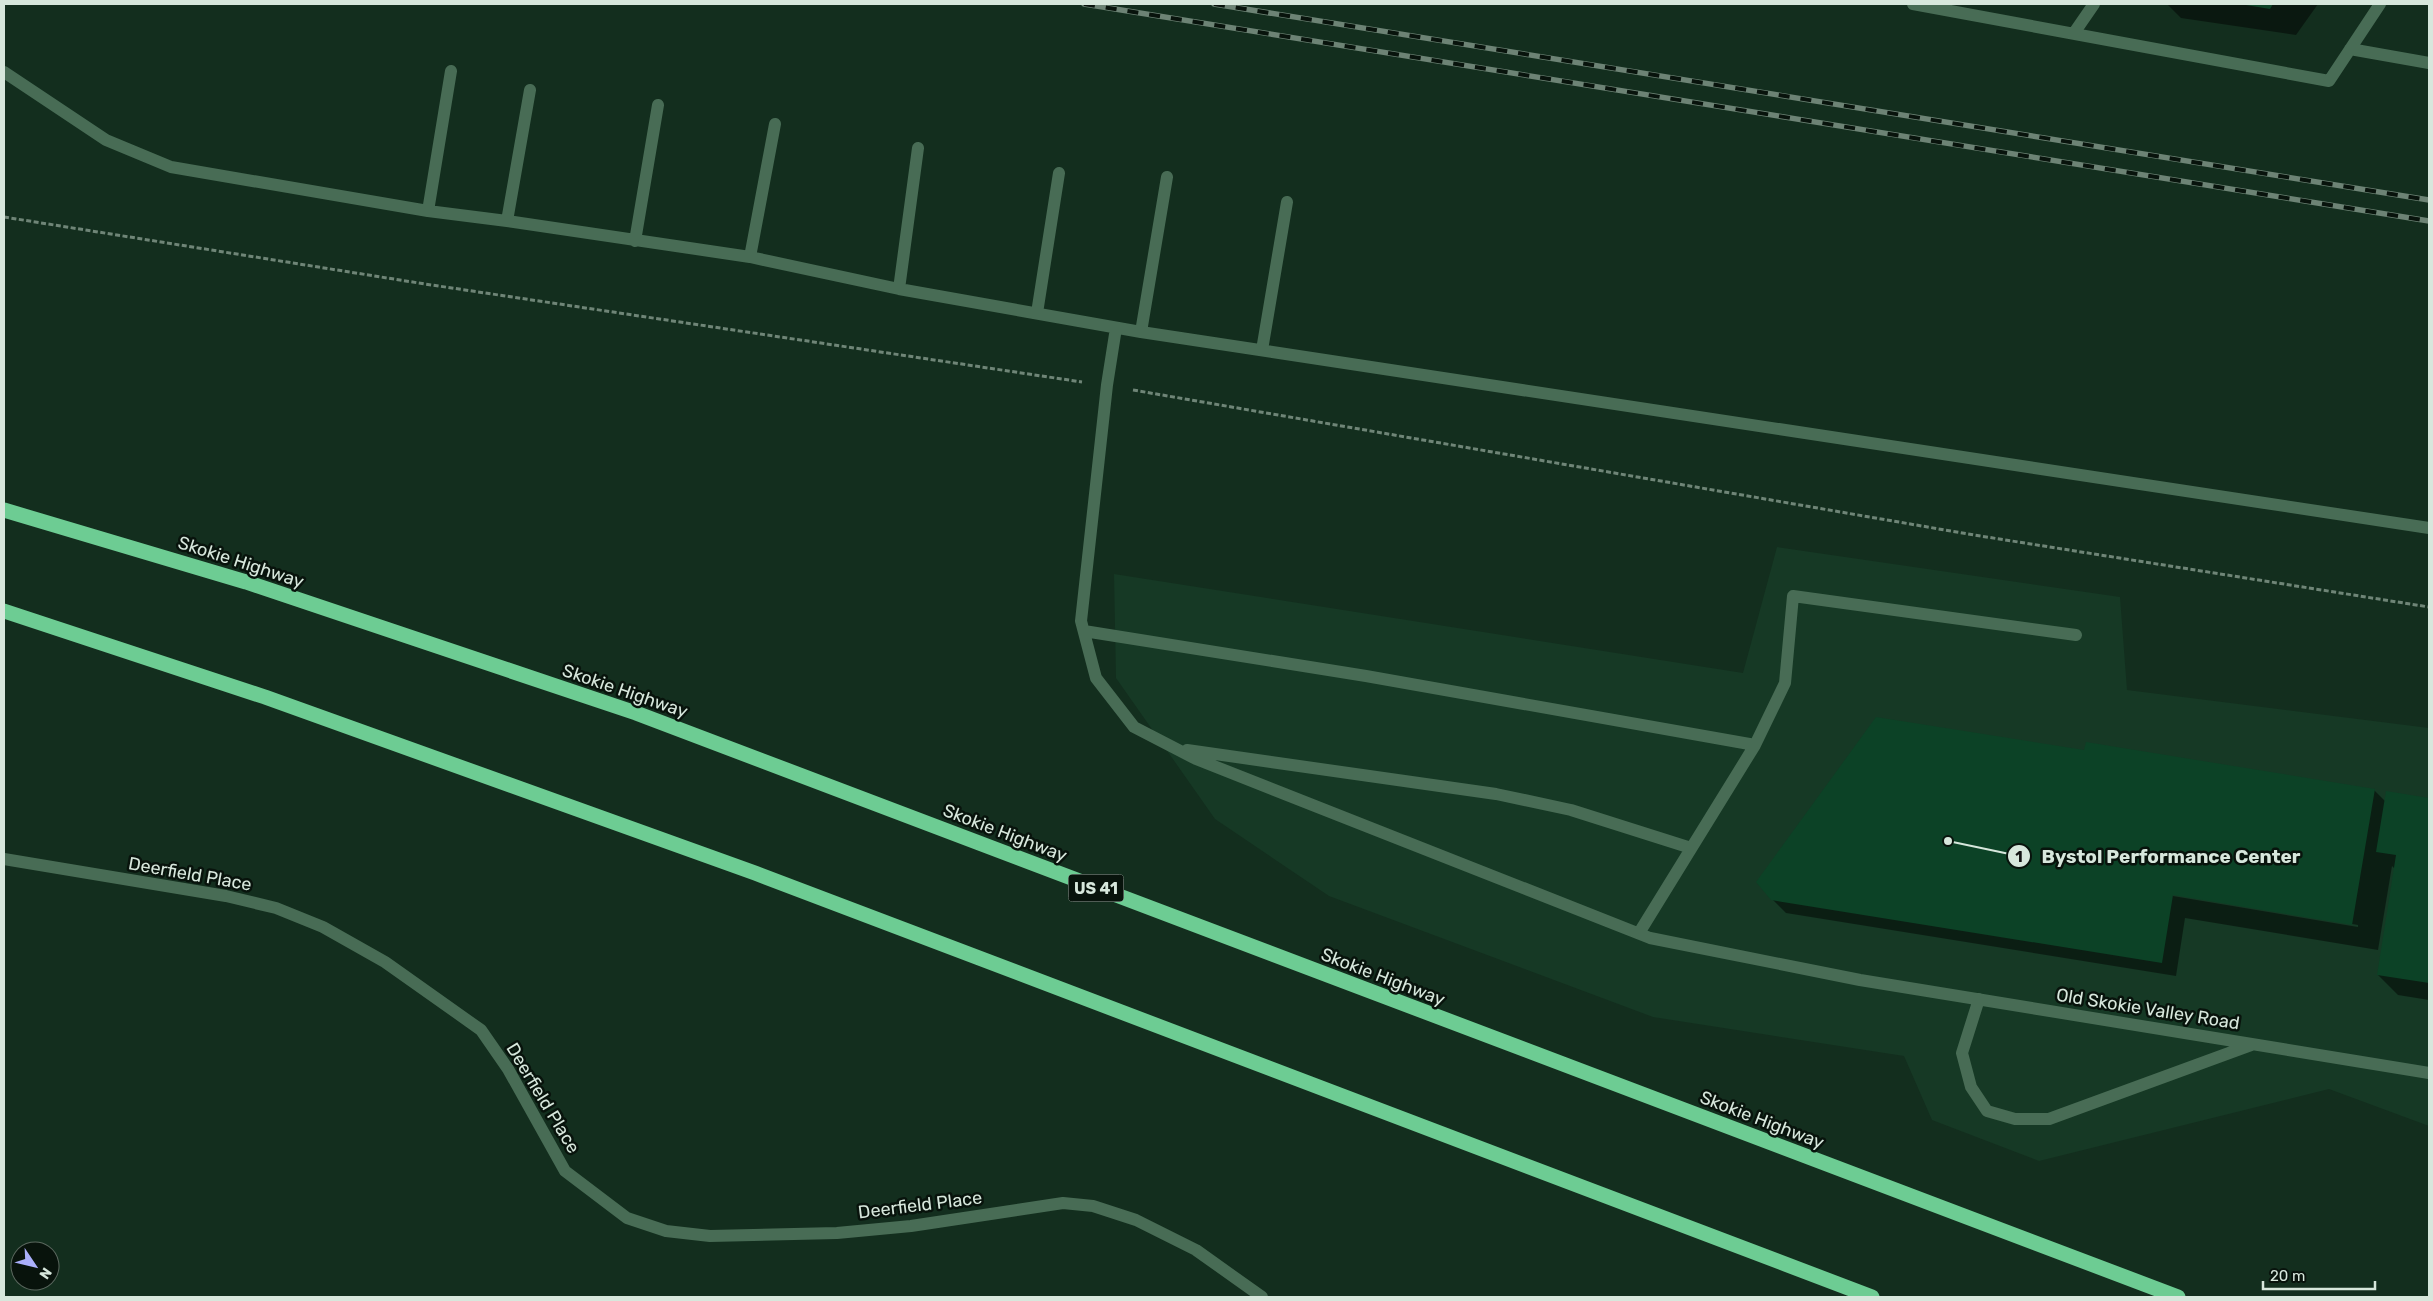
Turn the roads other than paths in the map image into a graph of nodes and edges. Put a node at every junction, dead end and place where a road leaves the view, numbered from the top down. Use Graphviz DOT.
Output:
graph roads {
  1 [pos="1913,4"];
  2 [pos="2094,4"];
  3 [pos="2380,4"];
  4 [pos="2074,34"];
  5 [pos="2350,50"];
  6 [pos="2429,63"];
  7 [pos="4,72"];
  8 [pos="451,72"];
  9 [pos="530,90"];
  10 [pos="658,105"];
  11 [pos="775,124"];
  12 [pos="918,148"];
  13 [pos="1059,173"];
  14 [pos="1166,177"];
  15 [pos="1286,202"];
  16 [pos="428,211"];
  17 [pos="507,221"];
  18 [pos="635,241"];
  19 [pos="750,258"];
  20 [pos="899,289"];
  21 [pos="1037,313"];
  22 [pos="1116,328"];
  23 [pos="1141,332"];
  24 [pos="1262,350"];
  25 [pos="4,510"];
  26 [pos="2429,528"];
  27 [pos="4,611"];
  28 [pos="1084,631"];
  29 [pos="2076,635"];
  30 [pos="1755,746"];
  31 [pos="1176,748"];
  32 [pos="1691,848"];
  33 [pos="4,860"];
  34 [pos="1639,933"];
  35 [pos="1979,999"];
  36 [pos="2253,1044"];
  37 [pos="2429,1073"];
  38 [pos="1262,1297"];
  39 [pos="1872,1297"];
  40 [pos="2178,1297"];
  1 -- 4 [label="street"];
  2 -- 4 [label="street"];
  3 -- 5 [label="street"];
  4 -- 5 [label="street"];
  5 -- 6 [label="street"];
  7 -- 16 [label="street"];
  8 -- 16 [label="street"];
  9 -- 17 [label="street"];
  10 -- 18 [label="street"];
  11 -- 19 [label="street"];
  12 -- 20 [label="street"];
  13 -- 21 [label="street"];
  14 -- 23 [label="street"];
  15 -- 24 [label="street"];
  16 -- 17 [label="street"];
  17 -- 18 [label="street"];
  18 -- 19 [label="street"];
  19 -- 20 [label="street"];
  20 -- 21 [label="street"];
  21 -- 22 [label="street"];
  22 -- 23 [label="street"];
  22 -- 28 [label="street, Old Skokie Valley Road"];
  23 -- 24 [label="street"];
  24 -- 26 [label="street"];
  25 -- 40 [label="highway, Skokie Highway / US 41"];
  27 -- 39 [label="highway"];
  28 -- 30 [label="street"];
  28 -- 31 [label="street, Old Skokie Valley Road"];
  29 -- 30 [label="street"];
  30 -- 32 [label="street"];
  31 -- 32 [label="street"];
  31 -- 34 [label="street, Old Skokie Valley Road"];
  32 -- 34 [label="street"];
  33 -- 38 [label="street, Deerfield Place"];
  34 -- 35 [label="street, Old Skokie Valley Road"];
  35 -- 36 [label="street, Old Skokie Valley Road"];
  35 -- 36 [label="street"];
  36 -- 37 [label="street, Old Skokie Valley Road"];
}
